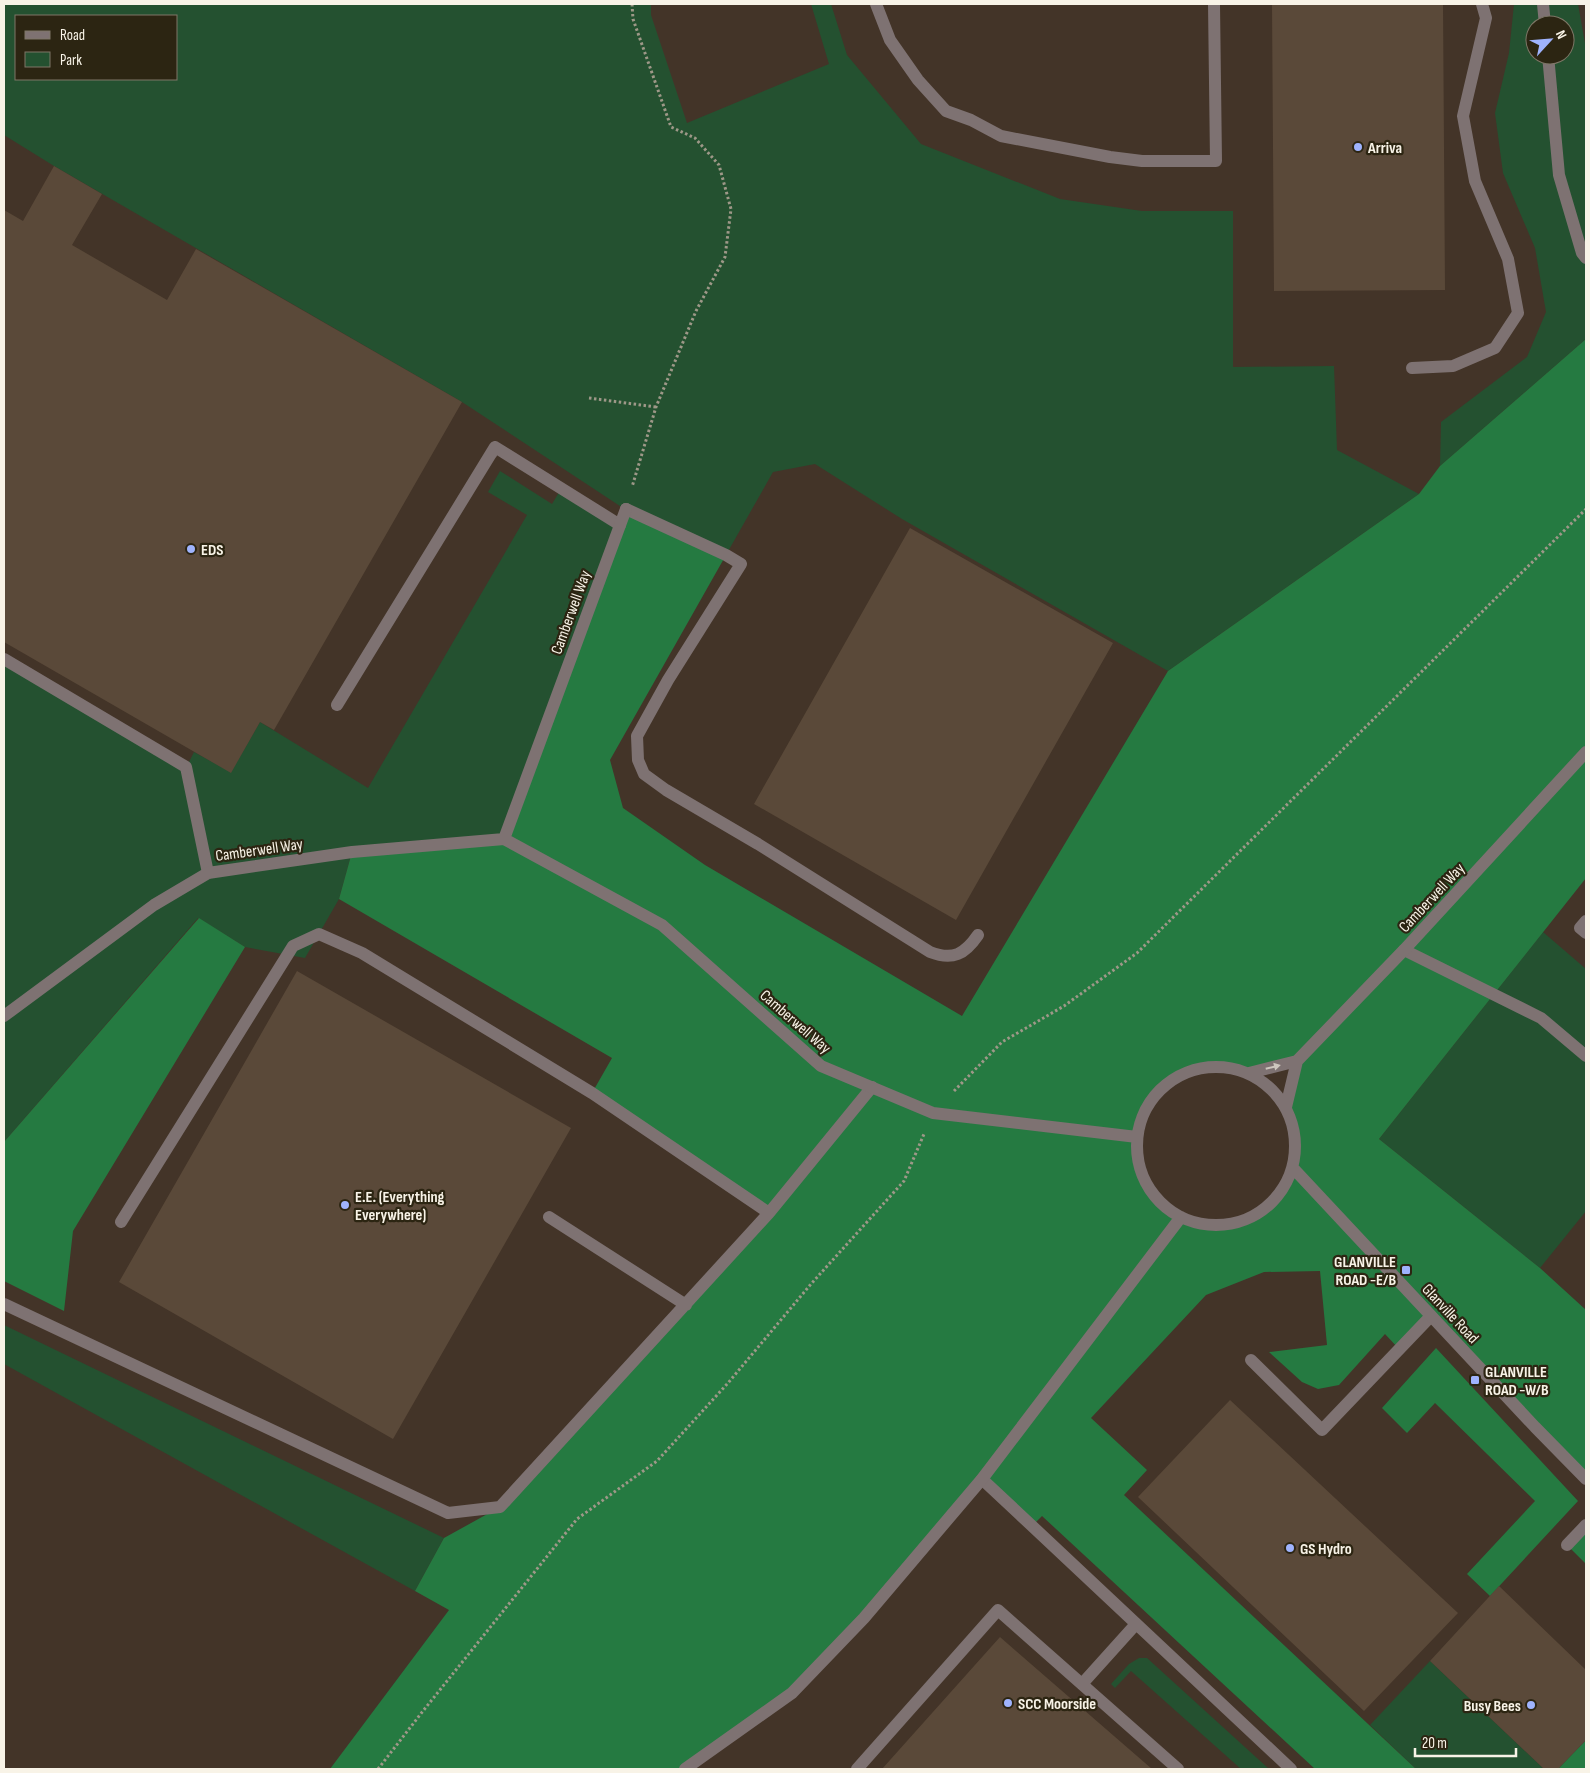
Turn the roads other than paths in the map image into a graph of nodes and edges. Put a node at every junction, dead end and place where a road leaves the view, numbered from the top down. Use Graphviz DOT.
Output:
graph roads {
  1 [pos="876,4"];
  2 [pos="1214,4"];
  3 [pos="1482,4"];
  4 [pos="1549,65"];
  5 [pos="1586,258"];
  6 [pos="1412,368"];
  7 [pos="494,447"];
  8 [pos="474,484"];
  9 [pos="620,525"];
  10 [pos="4,658"];
  11 [pos="337,705"];
  12 [pos="1586,752"];
  13 [pos="504,839"];
  14 [pos="208,873"];
  15 [pos="1586,921"];
  16 [pos="1586,933"];
  17 [pos="978,935"];
  18 [pos="1404,950"];
  19 [pos="4,1016"];
  20 [pos="1586,1056"];
  21 [pos="1297,1061"];
  22 [pos="1248,1074"];
  23 [pos="872,1087"];
  24 [pos="1286,1107"];
  25 [pos="1137,1137"];
  26 [pos="1293,1168"];
  27 [pos="769,1214"];
  28 [pos="549,1217"];
  29 [pos="1181,1217"];
  30 [pos="121,1222"];
  31 [pos="4,1304"];
  32 [pos="686,1304"];
  33 [pos="1431,1316"];
  34 [pos="1251,1360"];
  35 [pos="982,1479"];
  36 [pos="1586,1480"];
  37 [pos="1586,1525"];
  38 [pos="1567,1545"];
  39 [pos="1136,1624"];
  40 [pos="1082,1684"];
  41 [pos="685,1769"];
  42 [pos="857,1769"];
  43 [pos="1178,1769"];
  44 [pos="1291,1769"];
  1 -- 2 [label="street"];
  3 -- 6 [label="street"];
  4 -- 5 [label="street"];
  7 -- 8 [label="street"];
  7 -- 9 [label="street"];
  7 -- 11 [label="street"];
  9 -- 13 [label="street, Camberwell Way"];
  9 -- 17 [label="street, Camberwell Way"];
  10 -- 14 [label="street"];
  12 -- 18 [label="street, Camberwell Way"];
  13 -- 14 [label="street, Camberwell Way"];
  13 -- 23 [label="street, Camberwell Way"];
  14 -- 19 [label="street, Camberwell Way"];
  15 -- 16 [label="street"];
  18 -- 20 [label="street"];
  18 -- 21 [label="street, Camberwell Way"];
  22 -- 21 [label="street, one-way"];
  21 -- 24 [label="street"];
  22 -- 24 [label="street"];
  22 -- 25 [label="street"];
  23 -- 25 [label="street, Camberwell Way"];
  23 -- 27 [label="street"];
  24 -- 26 [label="street"];
  25 -- 29 [label="street"];
  26 -- 29 [label="street"];
  26 -- 33 [label="street, Glanville Road"];
  27 -- 30 [label="street"];
  27 -- 32 [label="street"];
  28 -- 32 [label="street"];
  29 -- 35 [label="street"];
  31 -- 32 [label="street"];
  33 -- 34 [label="street"];
  33 -- 36 [label="street, Glanville Road"];
  35 -- 39 [label="street"];
  35 -- 41 [label="street"];
  37 -- 38 [label="street"];
  39 -- 40 [label="street"];
  39 -- 44 [label="street"];
  40 -- 42 [label="street"];
  40 -- 43 [label="street"];
}
